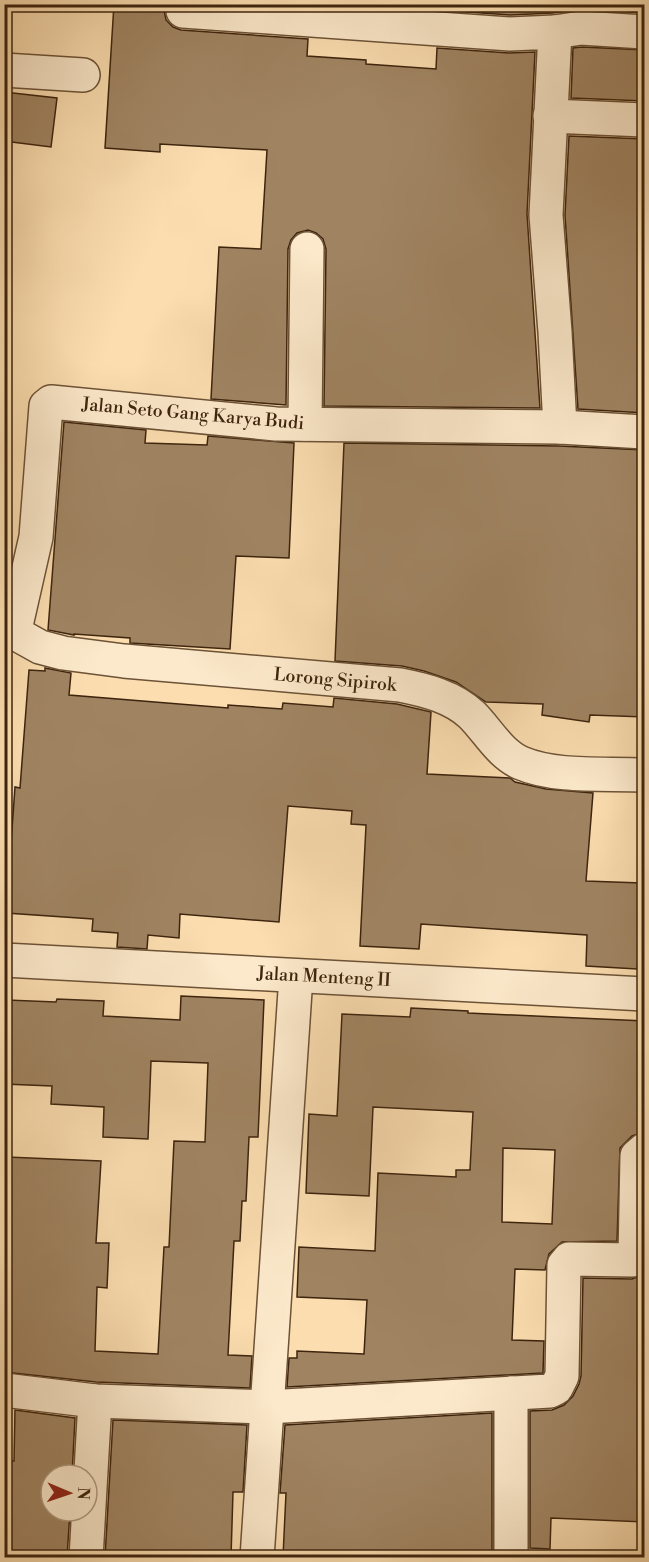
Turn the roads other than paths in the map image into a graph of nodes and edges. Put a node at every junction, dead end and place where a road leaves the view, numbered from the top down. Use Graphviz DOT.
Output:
graph roads {
  1 [pos="183,11"];
  2 [pos="555,32"];
  3 [pos="645,32"];
  4 [pos="4,70"];
  5 [pos="83,75"];
  6 [pos="549,116"];
  7 [pos="645,120"];
  8 [pos="307,249"];
  9 [pos="305,424"];
  10 [pos="560,428"];
  11 [pos="645,432"];
  12 [pos="9,631"];
  13 [pos="645,774"];
  14 [pos="4,960"];
  15 [pos="296,976"];
  16 [pos="645,994"];
  17 [pos="645,1150"];
  18 [pos="4,1390"];
  19 [pos="511,1393"];
  20 [pos="95,1401"];
  21 [pos="267,1407"];
  22 [pos="86,1557"];
  23 [pos="257,1557"];
  24 [pos="511,1557"];
  1 -- 2 [label="street"];
  2 -- 3 [label="street"];
  2 -- 6 [label="street"];
  4 -- 5 [label="street"];
  6 -- 7 [label="street"];
  6 -- 10 [label="street"];
  8 -- 9 [label="street"];
  9 -- 10 [label="street, Jalan Seto Gang Karya Budi"];
  9 -- 12 [label="street, Jalan Seto Gang Karya Budi"];
  10 -- 11 [label="street, Jalan Seto Gang Karya Budi"];
  12 -- 13 [label="street, Lorong Sipirok"];
  14 -- 15 [label="street, Jalan Menteng II"];
  15 -- 16 [label="street, Jalan Menteng II"];
  15 -- 21 [label="street"];
  17 -- 19 [label="street"];
  18 -- 20 [label="street"];
  19 -- 21 [label="street"];
  19 -- 24 [label="street"];
  20 -- 21 [label="street"];
  20 -- 22 [label="street"];
  21 -- 23 [label="street"];
}
